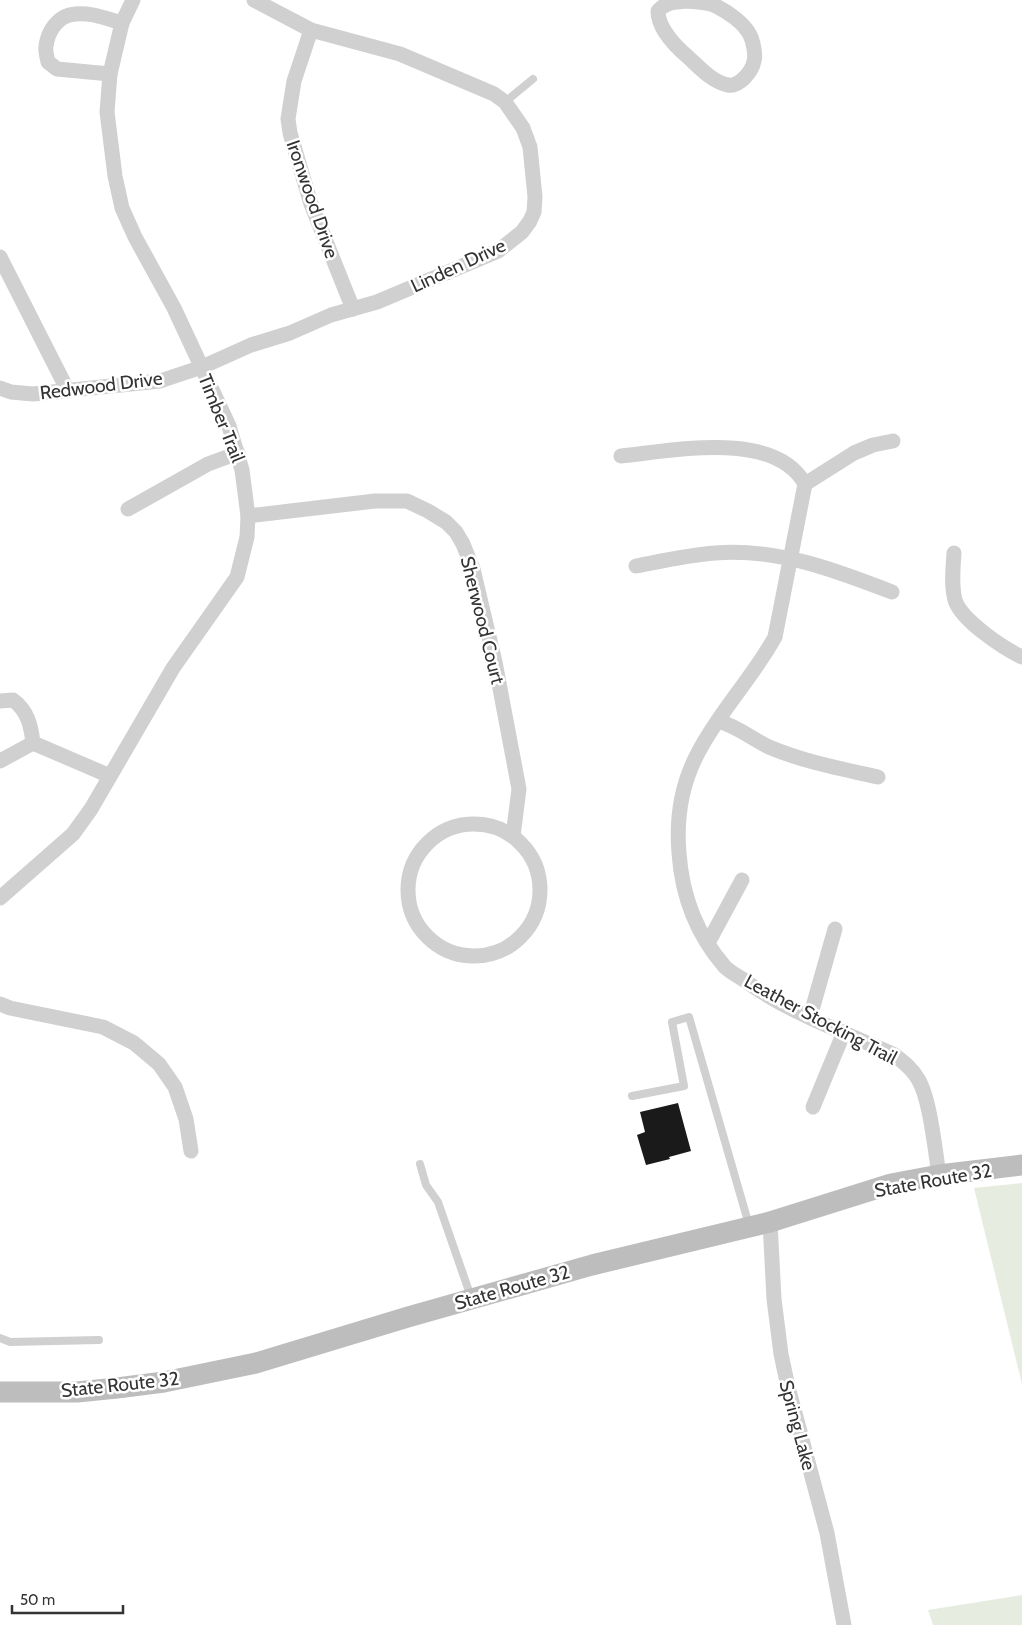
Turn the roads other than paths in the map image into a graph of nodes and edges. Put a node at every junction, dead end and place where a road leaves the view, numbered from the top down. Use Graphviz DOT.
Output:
graph roads {
  1 [pos="133,0"];
  2 [pos="254,0"];
  3 [pos="661,3"];
  4 [pos="122,23"];
  5 [pos="311,30"];
  6 [pos="110,74"];
  7 [pos="533,79"];
  8 [pos="505,102"];
  9 [pos="0,257"];
  10 [pos="353,308"];
  11 [pos="202,367"];
  12 [pos="0,388"];
  13 [pos="68,391"];
  14 [pos="893,441"];
  15 [pos="238,453"];
  16 [pos="621,456"];
  17 [pos="805,484"];
  18 [pos="128,509"];
  19 [pos="248,516"];
  20 [pos="954,553"];
  21 [pos="791,558"];
  22 [pos="636,566"];
  23 [pos="892,592"];
  24 [pos="1022,657"];
  25 [pos="0,701"];
  26 [pos="718,721"];
  27 [pos="33,743"];
  28 [pos="0,761"];
  29 [pos="110,776"];
  30 [pos="878,777"];
  31 [pos="513,836"];
  32 [pos="742,880"];
  33 [pos="0,898"];
  34 [pos="836,929"];
  35 [pos="708,943"];
  36 [pos="0,1004"];
  37 [pos="810,1016"];
  38 [pos="844,1032"];
  39 [pos="632,1096"];
  40 [pos="813,1107"];
  41 [pos="191,1152"];
  42 [pos="420,1164"];
  43 [pos="1022,1165"];
  44 [pos="939,1175"];
  45 [pos="760,1224"];
  46 [pos="472,1298"];
  47 [pos="0,1338"];
  48 [pos="99,1340"];
  49 [pos="0,1392"];
  50 [pos="844,1625"];
  1 -- 4 [label="street, Timber Trail"];
  2 -- 5 [label="street, Linden Drive"];
  3 -- 3 [label="street"];
  4 -- 6 [label="street, Timber Trail"];
  4 -- 6 [label="street"];
  5 -- 8 [label="street, Linden Drive"];
  5 -- 10 [label="street, Ironwood Drive"];
  6 -- 11 [label="street, Timber Trail"];
  7 -- 8 [label="lane"];
  8 -- 10 [label="street, Linden Drive"];
  9 -- 13 [label="street"];
  10 -- 11 [label="street, Linden Drive"];
  11 -- 13 [label="street, Redwood Drive"];
  11 -- 15 [label="street, Timber Trail"];
  12 -- 13 [label="street, Redwood Drive"];
  14 -- 17 [label="street"];
  15 -- 18 [label="street"];
  15 -- 19 [label="street, Timber Trail"];
  16 -- 17 [label="street"];
  17 -- 21 [label="street, Leather Stocking Trail"];
  19 -- 29 [label="street, Timber Trail"];
  19 -- 31 [label="street, Sherwood Court"];
  20 -- 24 [label="street"];
  21 -- 22 [label="street"];
  21 -- 23 [label="street"];
  21 -- 26 [label="street, Leather Stocking Trail"];
  25 -- 27 [label="street"];
  26 -- 30 [label="street"];
  26 -- 35 [label="street, Leather Stocking Trail"];
  27 -- 28 [label="street"];
  27 -- 29 [label="street"];
  29 -- 33 [label="street, Timber Trail"];
  31 -- 31 [label="street"];
  32 -- 35 [label="street"];
  34 -- 37 [label="street"];
  35 -- 37 [label="street, Leather Stocking Trail"];
  36 -- 41 [label="street"];
  37 -- 38 [label="street, Leather Stocking Trail"];
  38 -- 40 [label="street"];
  38 -- 44 [label="street, Leather Stocking Trail"];
  39 -- 45 [label="lane"];
  42 -- 46 [label="lane"];
  43 -- 44 [label="main road, State Route 32"];
  44 -- 45 [label="main road, State Route 32"];
  45 -- 46 [label="main road, State Route 32"];
  45 -- 50 [label="street, Spring Lake"];
  46 -- 49 [label="main road, State Route 32"];
  47 -- 48 [label="lane"];
}
